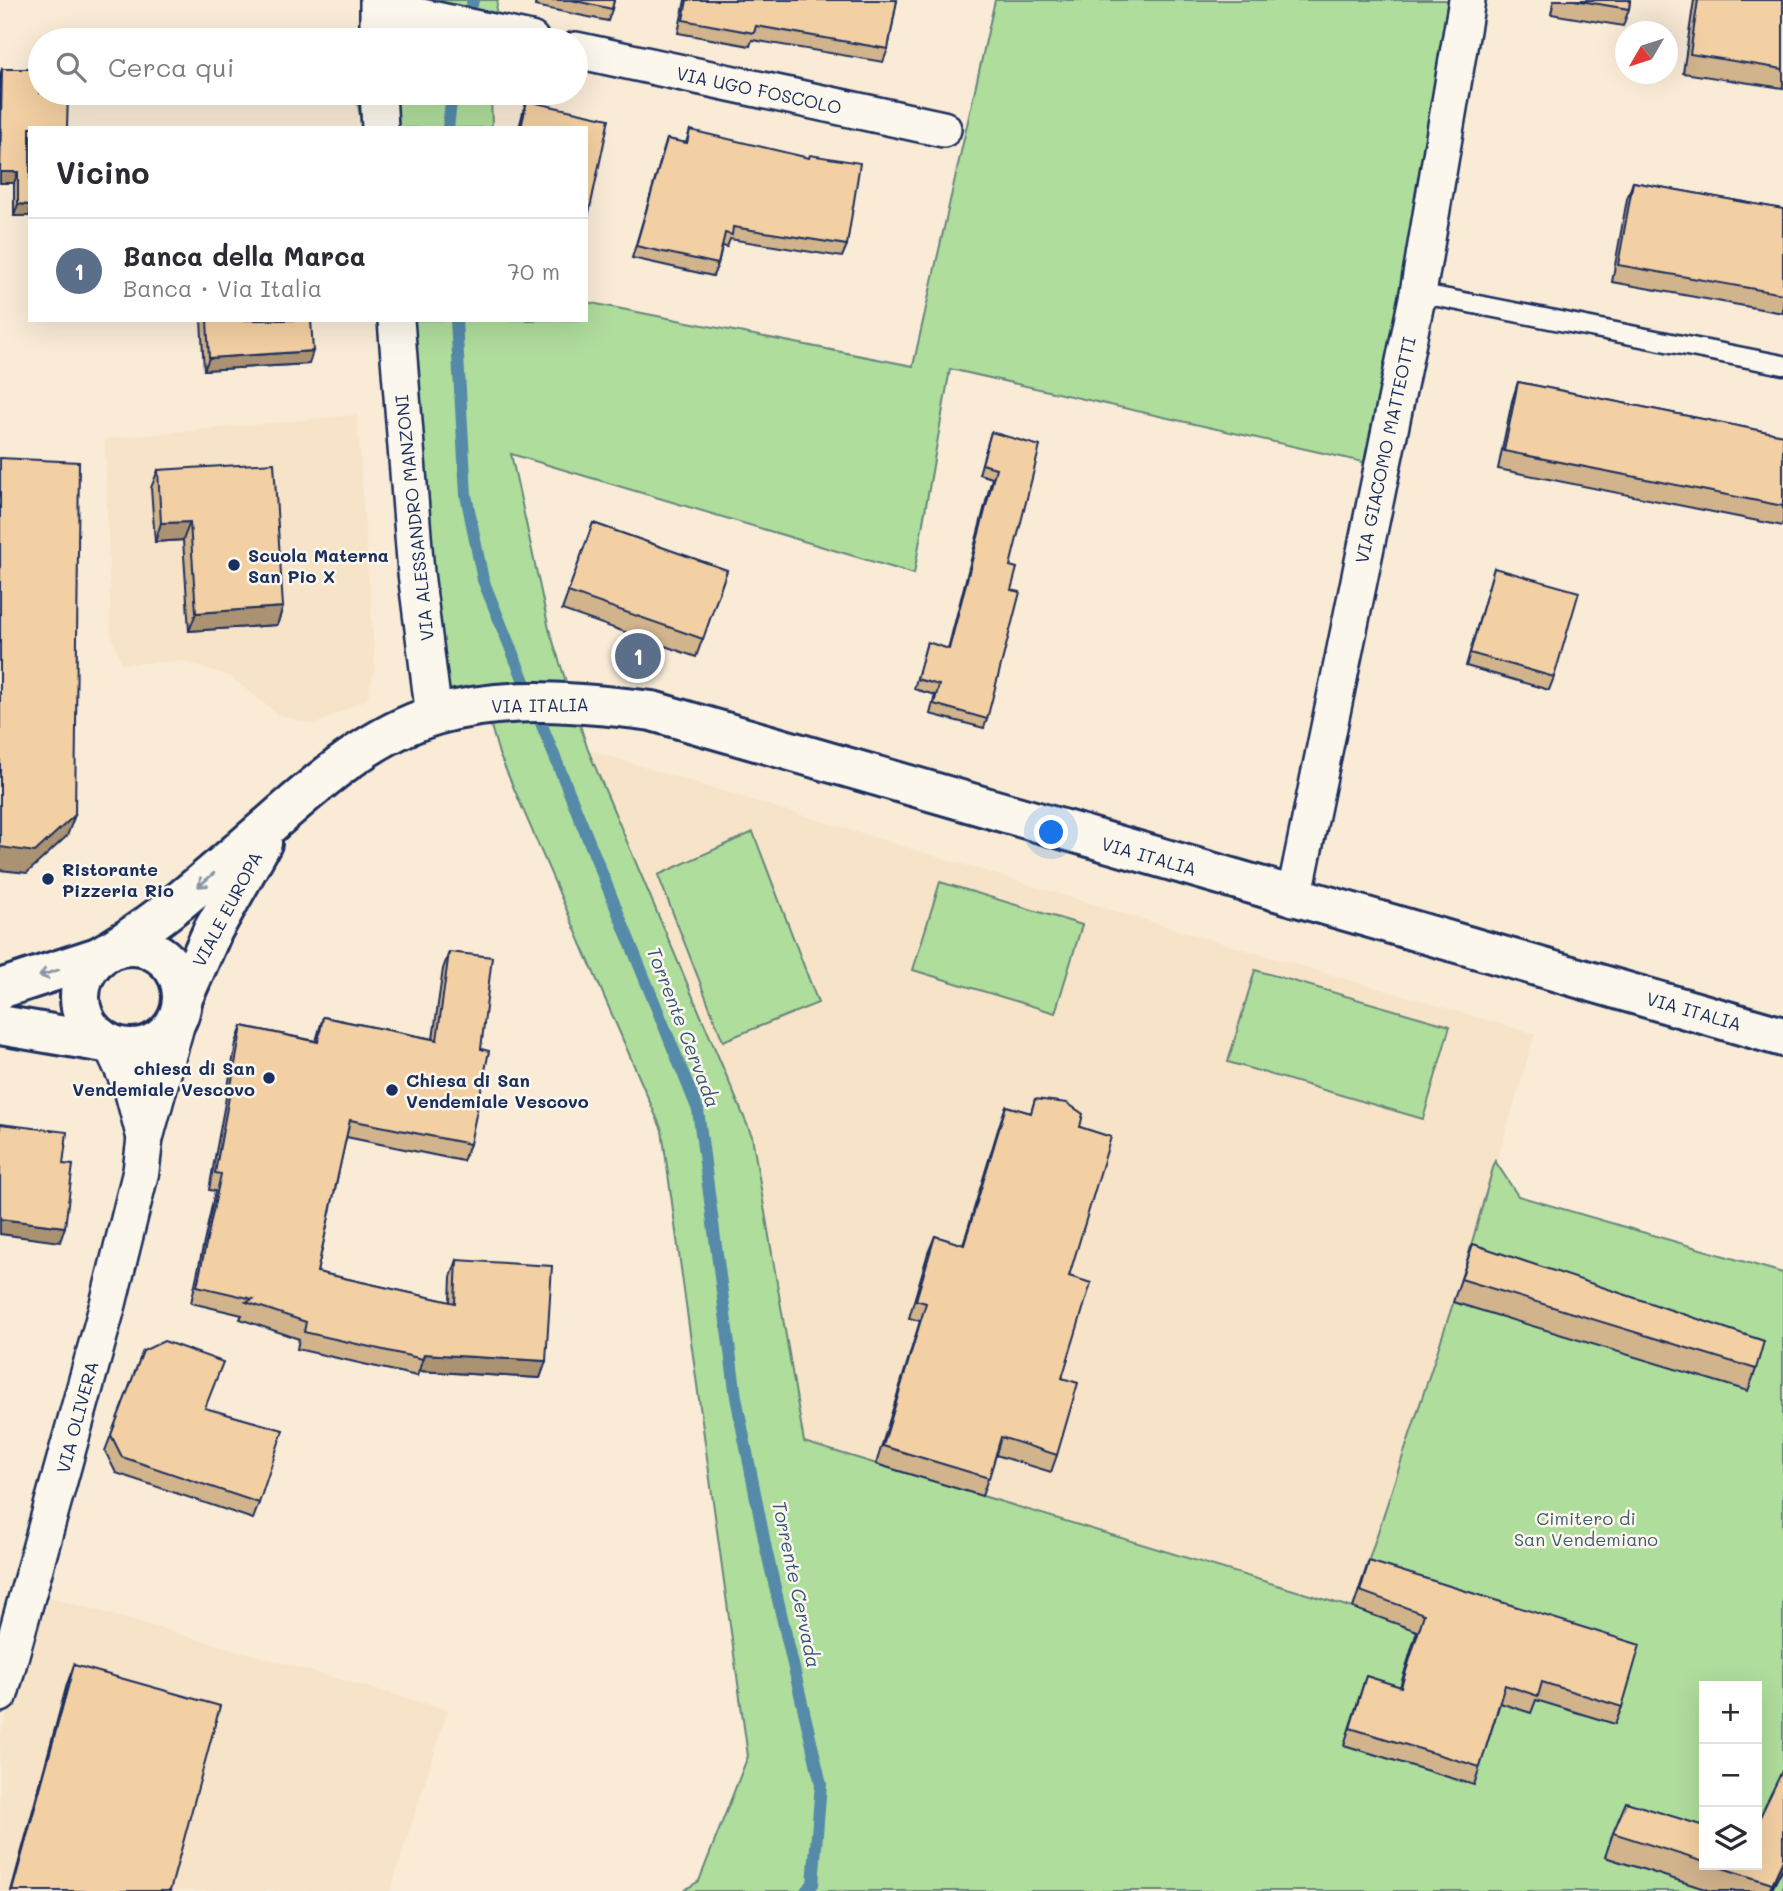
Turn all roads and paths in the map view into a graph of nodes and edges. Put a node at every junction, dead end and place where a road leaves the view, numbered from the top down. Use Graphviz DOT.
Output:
graph roads {
  1 [pos="1466,0"];
  2 [pos="379,16"];
  3 [pos="476,28"];
  4 [pos="588,53"];
  5 [pos="379,105"];
  6 [pos="380,126"];
  7 [pos="943,129"];
  8 [pos="1418,293"];
  9 [pos="396,322"];
  10 [pos="1783,365"];
  11 [pos="434,716"];
  12 [pos="390,735"];
  13 [pos="276,819"];
  14 [pos="1294,898"];
  15 [pos="106,952"];
  16 [pos="0,989"];
  17 [pos="180,1008"];
  18 [pos="0,1025"];
  19 [pos="1783,1037"];
  20 [pos="111,1044"];
  21 [pos="145,1138"];
  22 [pos="0,1694"];
  1 -- 8 [label="street, VIA GIACOMO MATTEOTTI"];
  2 -- 3 [label="street"];
  4 -- 7 [label="street, VIA UGO FOSCOLO"];
  5 -- 6 [label="street"];
  8 -- 10 [label="lane"];
  8 -- 14 [label="street, VIA GIACOMO MATTEOTTI"];
  9 -- 11 [label="street, VIA ALESSANDRO MANZONI"];
  11 -- 12 [label="street, VIA ITALIA"];
  11 -- 14 [label="street, VIA ITALIA"];
  12 -- 13 [label="street, VIALE EUROPA"];
  13 -- 15 [label="street, VIALE EUROPA, one-way"];
  13 -- 17 [label="street, VIALE EUROPA"];
  14 -- 19 [label="street, VIA ITALIA"];
  15 -- 16 [label="street, VIALE EUROPA, one-way"];
  15 -- 17 [label="street"];
  15 -- 20 [label="street"];
  17 -- 20 [label="street"];
  17 -- 21 [label="street, VIA OLIVERA"];
  18 -- 20 [label="street"];
  20 -- 21 [label="street, VIA OLIVERA"];
  21 -- 22 [label="street, VIA OLIVERA"];
}
